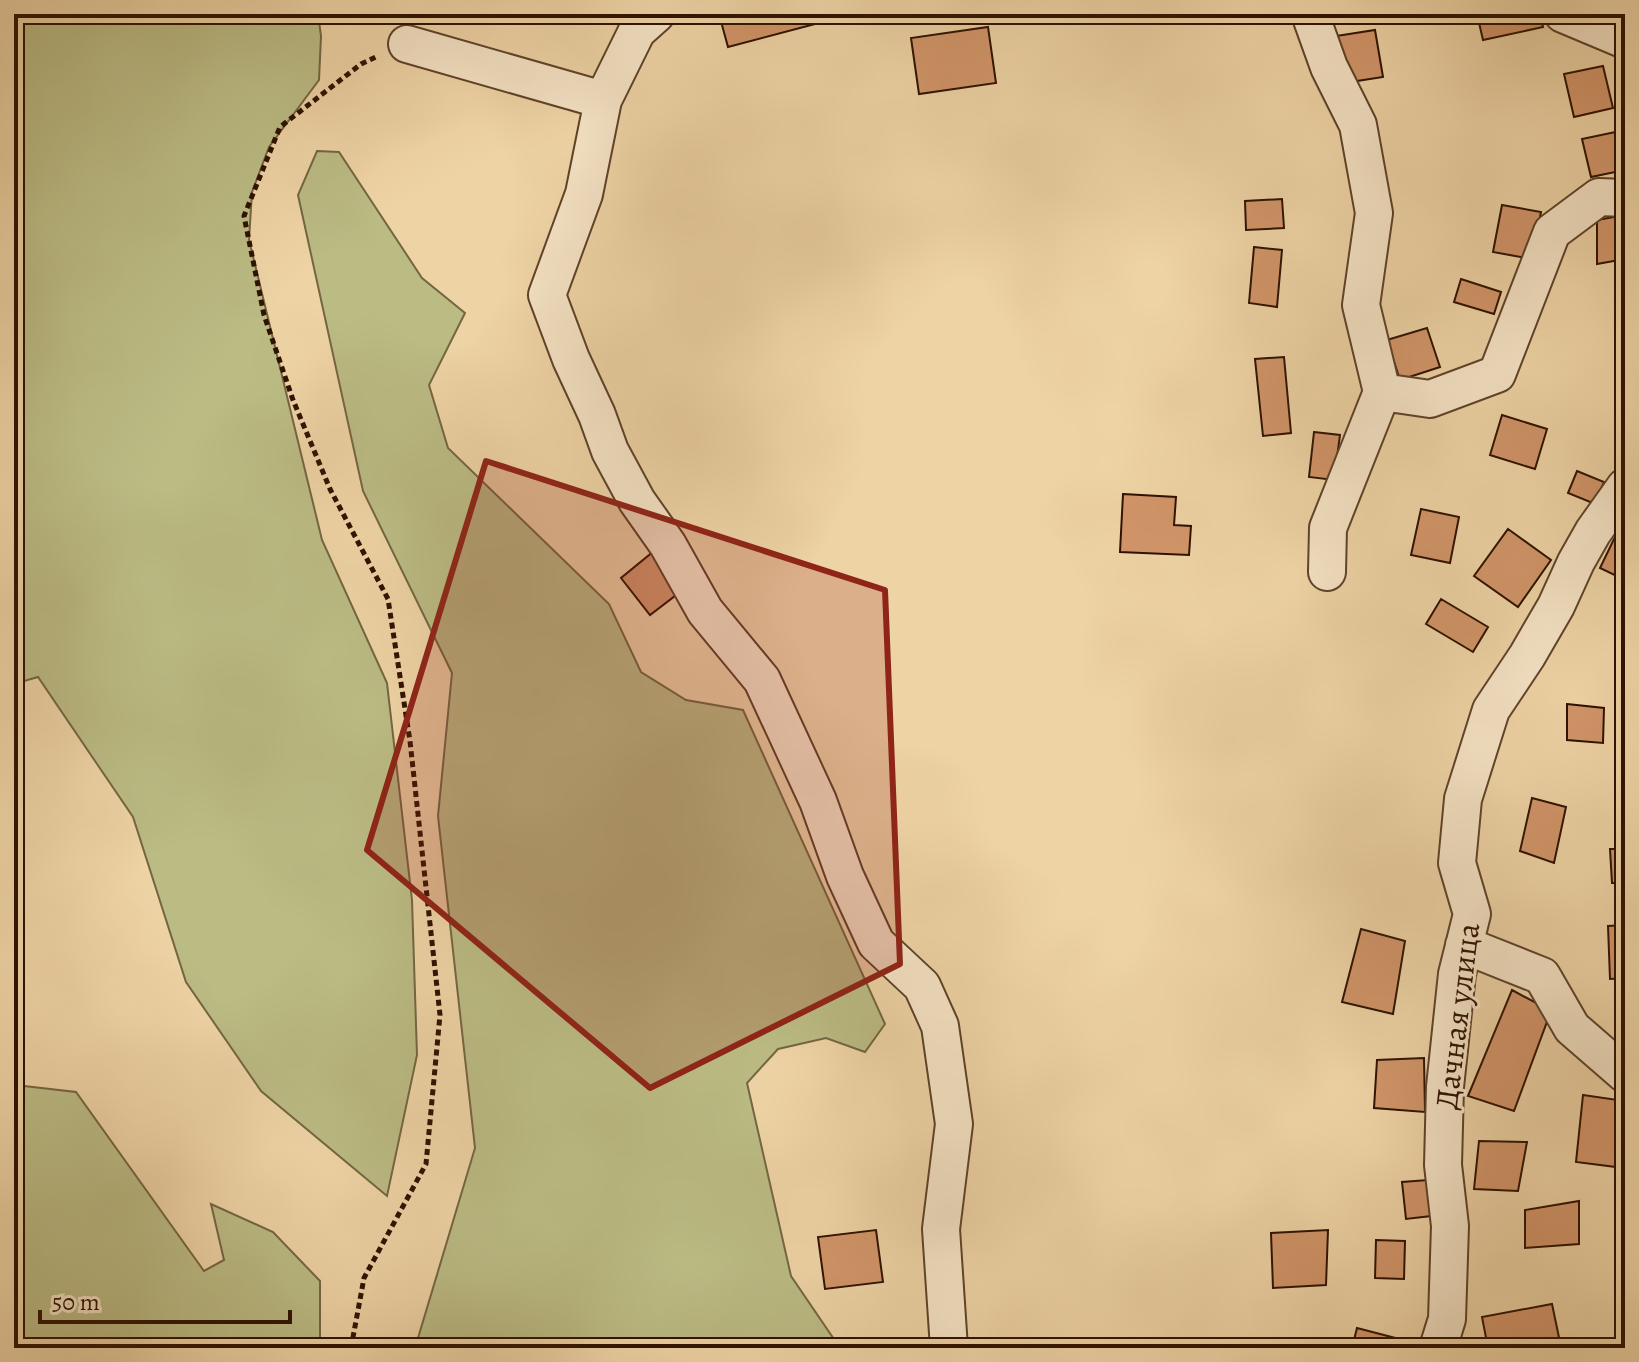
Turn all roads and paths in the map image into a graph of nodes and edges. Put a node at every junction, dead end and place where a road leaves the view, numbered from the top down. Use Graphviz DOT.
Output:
graph roads {
  1 [pos="656,14"];
  2 [pos="1310,14"];
  3 [pos="1563,14"];
  4 [pos="1625,40"];
  5 [pos="407,44"];
  6 [pos="603,100"];
  7 [pos="1625,198"];
  8 [pos="1382,392"];
  9 [pos="1625,487"];
  10 [pos="1327,572"];
  11 [pos="1464,945"];
  12 [pos="1625,1074"];
  13 [pos="351,1348"];
  14 [pos="949,1348"];
  15 [pos="1438,1348"];
  1 -- 6 [label="street"];
  2 -- 8 [label="street"];
  3 -- 4 [label="street"];
  5 -- 6 [label="street"];
  5 -- 13 [label="path"];
  6 -- 14 [label="street"];
  7 -- 8 [label="street"];
  8 -- 10 [label="street"];
  9 -- 11 [label="street, Дачная улица"];
  11 -- 12 [label="street"];
  11 -- 15 [label="street, Дачная улица"];
}
